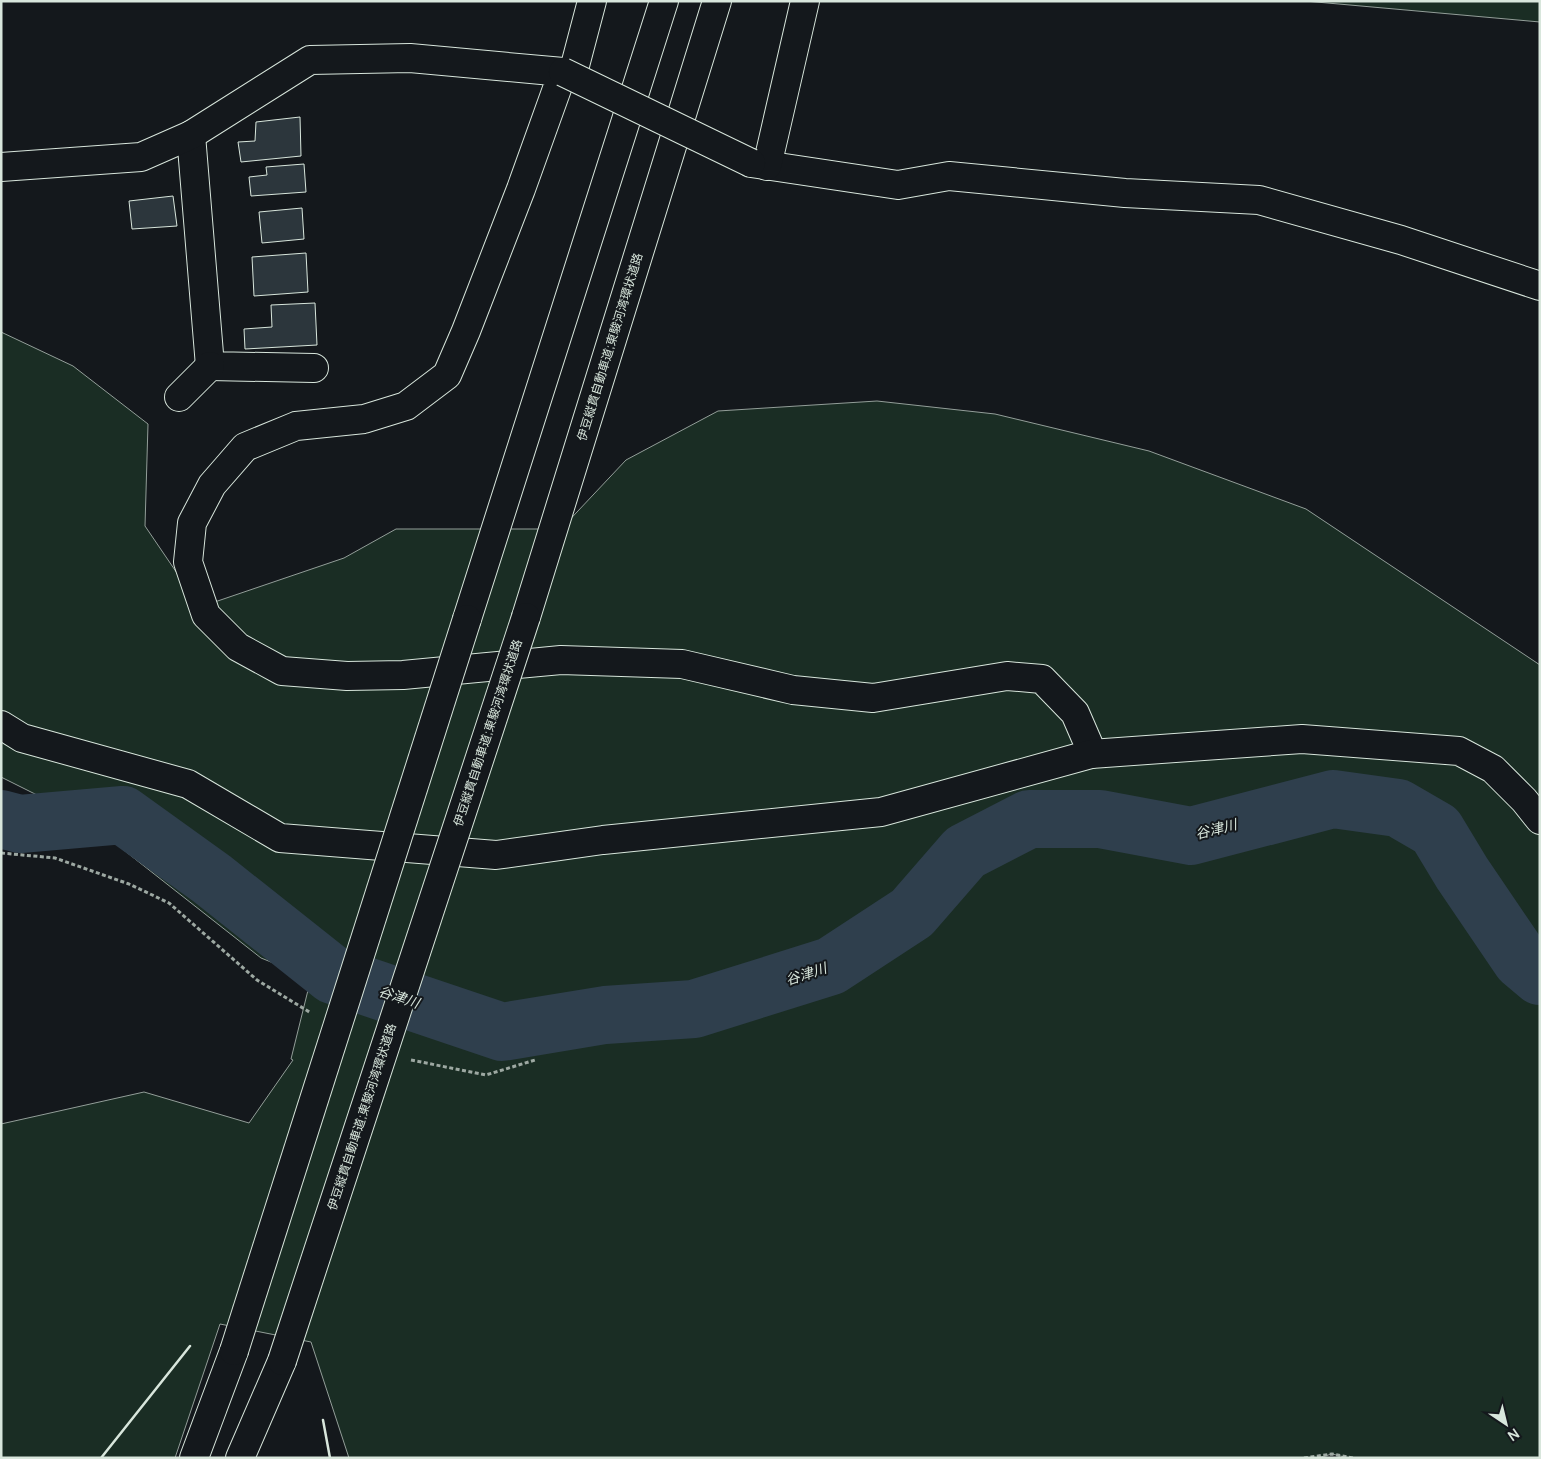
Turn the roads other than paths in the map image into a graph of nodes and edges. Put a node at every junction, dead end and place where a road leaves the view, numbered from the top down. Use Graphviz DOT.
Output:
graph roads {
  1 [pos="592,1"];
  2 [pos="664,1"];
  3 [pos="717,1"];
  4 [pos="805,1"];
  5 [pos="567,74"];
  6 [pos="191,136"];
  7 [pos="759,164"];
  8 [pos="1,167"];
  9 [pos="1540,286"];
  10 [pos="210,366"];
  11 [pos="314,368"];
  12 [pos="179,397"];
  13 [pos="1,725"];
  14 [pos="1091,754"];
  15 [pos="1540,820"];
  16 [pos="194,1458"];
  17 [pos="240,1458"];
  1 -- 5 [label="main road"];
  2 -- 16 [label="main road, bridge"];
  3 -- 17 [label="main road, 伊豆縦貫自動車道;東駿河湾環状道路, bridge"];
  4 -- 7 [label="main road"];
  5 -- 6 [label="main road"];
  5 -- 7 [label="main road, bridge"];
  5 -- 14 [label="main road"];
  6 -- 8 [label="main road"];
  6 -- 10 [label="main road"];
  7 -- 9 [label="main road"];
  10 -- 11 [label="main road"];
  10 -- 12 [label="main road"];
  13 -- 14 [label="main road"];
  14 -- 15 [label="main road"];
}
